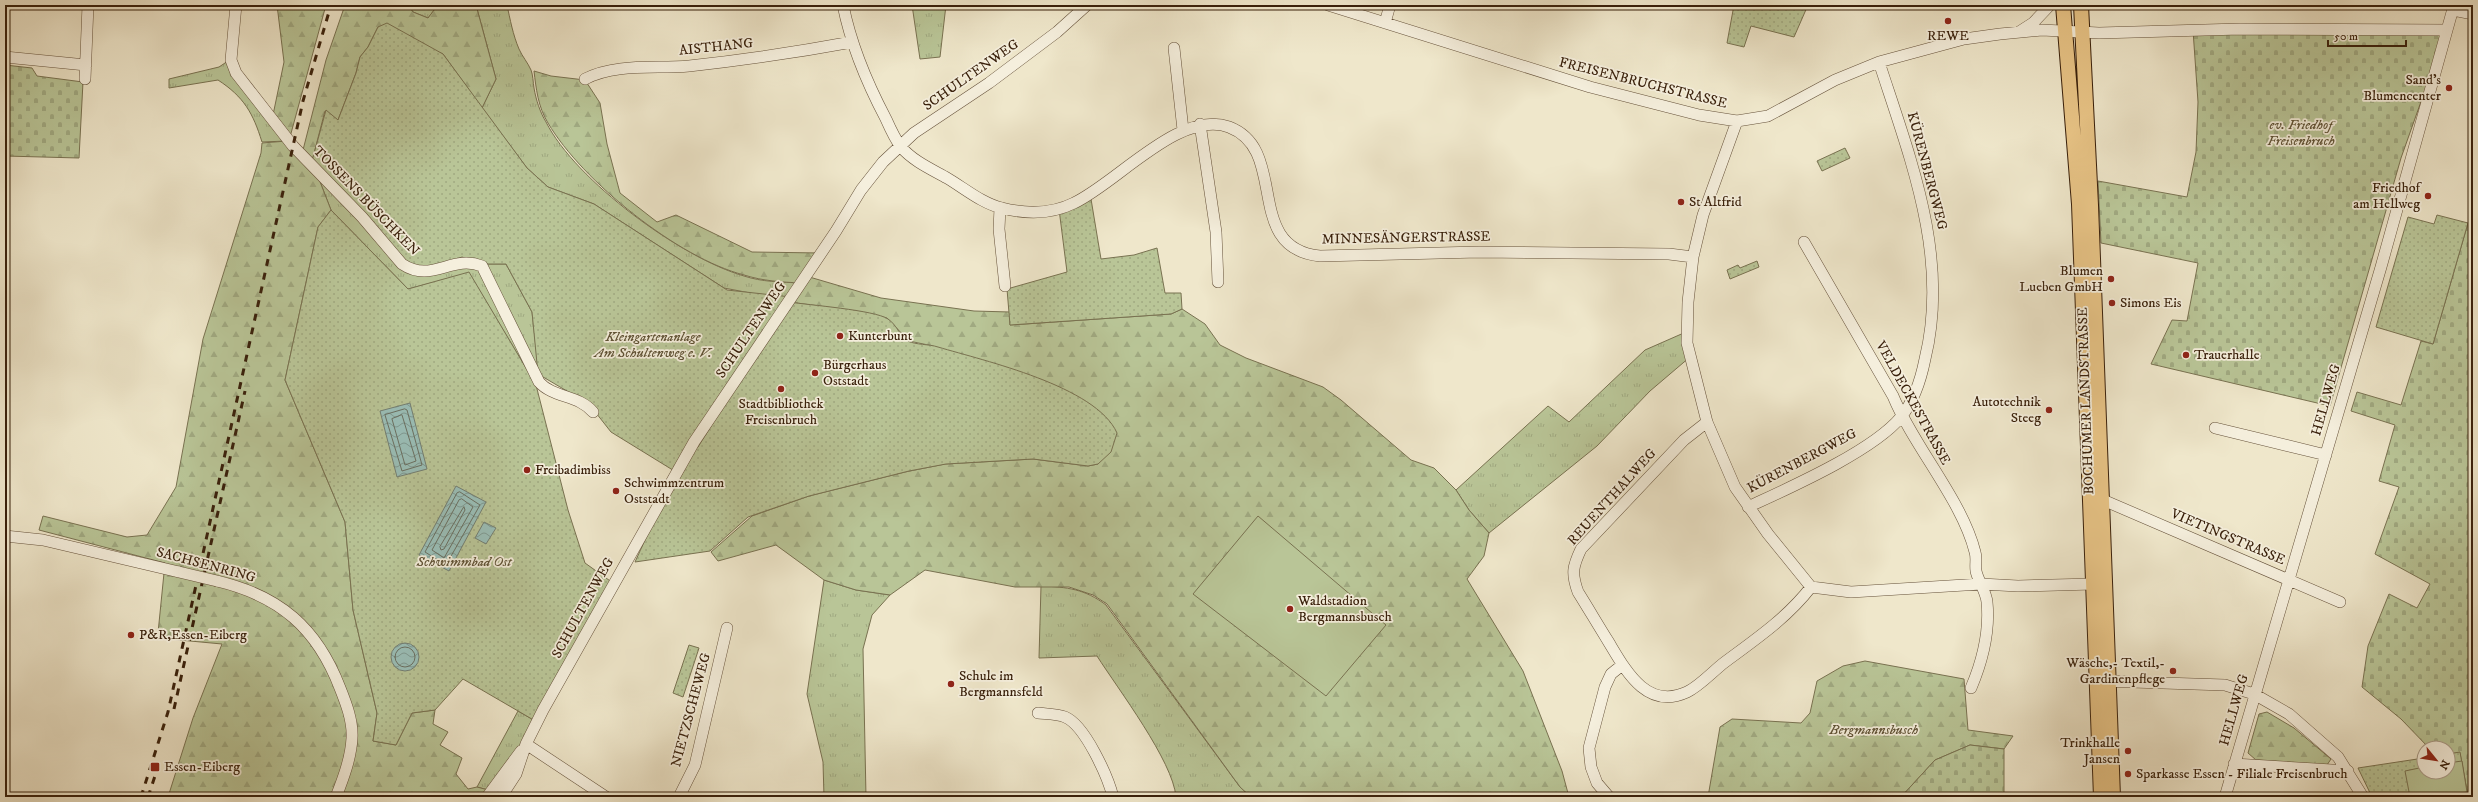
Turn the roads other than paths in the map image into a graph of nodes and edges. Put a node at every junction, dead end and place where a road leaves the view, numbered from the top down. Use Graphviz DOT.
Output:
graph roads {
  1 [pos="88,5"];
  2 [pos="236,5"];
  3 [pos="843,5"];
  4 [pos="1087,5"];
  5 [pos="1328,5"];
  6 [pos="1390,5"];
  7 [pos="2050,5"];
  8 [pos="2063,5"];
  9 [pos="2081,5"];
  10 [pos="2453,7"];
  11 [pos="2473,14"];
  12 [pos="1385,23"];
  13 [pos="2447,30"];
  14 [pos="2066,32"];
  15 [pos="2082,32"];
  16 [pos="2017,33"];
  17 [pos="852,42"];
  18 [pos="1174,48"];
  19 [pos="5,57"];
  20 [pos="1879,62"];
  21 [pos="86,65"];
  22 [pos="85,79"];
  23 [pos="585,79"];
  24 [pos="1737,121"];
  25 [pos="1200,124"];
  26 [pos="1183,130"];
  27 [pos="900,145"];
  28 [pos="1000,208"];
  29 [pos="1804,242"];
  30 [pos="1692,256"];
  31 [pos="1218,282"];
  32 [pos="1005,286"];
  33 [pos="594,412"];
  34 [pos="1902,417"];
  35 [pos="1707,422"];
  36 [pos="2215,428"];
  37 [pos="2326,454"];
  38 [pos="2103,500"];
  39 [pos="1748,508"];
  40 [pos="5,536"];
  41 [pos="2289,579"];
  42 [pos="1981,584"];
  43 [pos="2093,584"];
  44 [pos="1810,587"];
  45 [pos="2340,602"];
  46 [pos="727,628"];
  47 [pos="1621,666"];
  48 [pos="2103,681"];
  49 [pos="1971,688"];
  50 [pos="2254,694"];
  51 [pos="1038,713"];
  52 [pos="526,744"];
  53 [pos="2234,764"];
  54 [pos="2348,771"];
  55 [pos="336,797"];
  56 [pos="487,797"];
  57 [pos="501,797"];
  58 [pos="606,797"];
  59 [pos="680,797"];
  60 [pos="1113,797"];
  61 [pos="1609,797"];
  62 [pos="2101,797"];
  63 [pos="2113,797"];
  64 [pos="2225,797"];
  65 [pos="2363,797"];
  1 -- 21 [label="street"];
  2 -- 33 [label="street, TOSSENS BÜSCHKEN"];
  3 -- 17 [label="street"];
  4 -- 27 [label="street, SCHULTENWEG"];
  5 -- 12 [label="street, FREISENBRUCHSTRASSE"];
  6 -- 12 [label="street"];
  7 -- 16 [label="street"];
  8 -- 14 [label="main road, BOCHUMER LANDSTRASSE"];
  9 -- 15 [label="main road, BOCHUMER LANDSTRASSE"];
  10 -- 11 [label="street, HELLWEG"];
  10 -- 13 [label="street, HELLWEG"];
  12 -- 24 [label="street, FREISENBRUCHSTRASSE"];
  13 -- 15 [label="street, FREISENBRUCHSTRASSE"];
  13 -- 37 [label="street, HELLWEG"];
  14 -- 15 [label="street, FREISENBRUCHSTRASSE"];
  14 -- 16 [label="street, FREISENBRUCHSTRASSE"];
  14 -- 43 [label="main road, BOCHUMER LANDSTRASSE"];
  15 -- 38 [label="main road, BOCHUMER LANDSTRASSE"];
  16 -- 20 [label="street, FREISENBRUCHSTRASSE"];
  17 -- 23 [label="street, AISTHANG"];
  17 -- 27 [label="street"];
  18 -- 26 [label="street"];
  19 -- 21 [label="street"];
  20 -- 24 [label="street, FREISENBRUCHSTRASSE"];
  20 -- 34 [label="street, KÜRENBERGWEG"];
  21 -- 22 [label="street"];
  24 -- 30 [label="street"];
  25 -- 26 [label="street, MINNESÄNGERSTRASSE"];
  25 -- 30 [label="street, MINNESÄNGERSTRASSE"];
  25 -- 31 [label="street"];
  26 -- 28 [label="street, MINNESÄNGERSTRASSE"];
  27 -- 28 [label="street, MINNESÄNGERSTRASSE"];
  27 -- 52 [label="street, SCHULTENWEG"];
  28 -- 32 [label="street"];
  29 -- 34 [label="street, VELDECKESTRASSE"];
  30 -- 35 [label="street"];
  34 -- 39 [label="street, KÜRENBERGWEG"];
  34 -- 42 [label="street, VELDECKESTRASSE"];
  35 -- 39 [label="street"];
  35 -- 47 [label="street, REUENTHALWEG"];
  36 -- 37 [label="street"];
  37 -- 41 [label="street, HELLWEG"];
  38 -- 41 [label="street, VIETINGSTRASSE"];
  38 -- 48 [label="main road, BOCHUMER LANDSTRASSE"];
  39 -- 44 [label="street"];
  40 -- 55 [label="street, SACHSENRING, bridge"];
  41 -- 45 [label="street, VIETINGSTRASSE"];
  41 -- 50 [label="street, HELLWEG"];
  42 -- 43 [label="street"];
  42 -- 44 [label="street"];
  42 -- 49 [label="street, VELDECKESTRASSE"];
  43 -- 48 [label="main road, BOCHUMER LANDSTRASSE"];
  44 -- 47 [label="street, REUENTHALWEG"];
  46 -- 59 [label="street, NIETZSCHEWEG"];
  47 -- 61 [label="street"];
  48 -- 50 [label="street"];
  48 -- 62 [label="main road, BOCHUMER LANDSTRASSE"];
  48 -- 63 [label="main road, BOCHUMER LANDSTRASSE"];
  50 -- 53 [label="street, HELLWEG"];
  50 -- 54 [label="street"];
  51 -- 60 [label="street"];
  52 -- 56 [label="street, SCHULTENWEG"];
  52 -- 57 [label="street, SCHULTENWEG"];
  52 -- 58 [label="street"];
  53 -- 54 [label="street"];
  53 -- 64 [label="street, HELLWEG"];
  54 -- 65 [label="street"];
}
